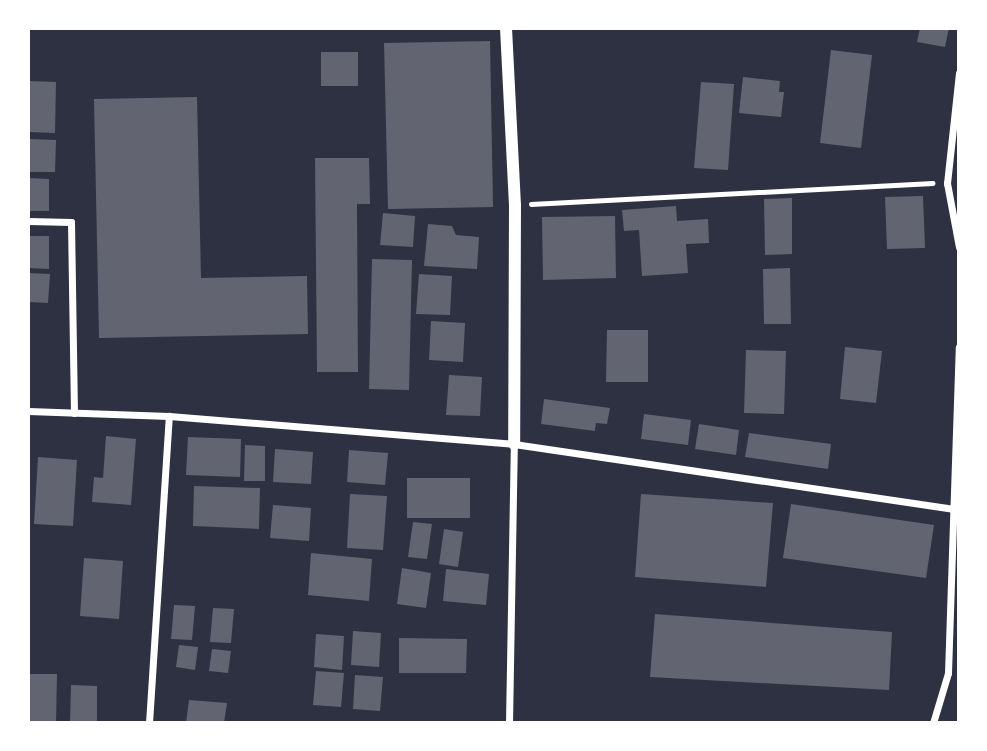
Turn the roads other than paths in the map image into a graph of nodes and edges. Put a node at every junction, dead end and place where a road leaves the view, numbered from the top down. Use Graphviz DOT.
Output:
graph roads {
  1 [pos="506,28"];
  2 [pos="959,74"];
  3 [pos="28,221"];
  4 [pos="959,247"];
  5 [pos="959,347"];
  6 [pos="28,411"];
  7 [pos="74,413"];
  8 [pos="169,416"];
  9 [pos="957,416"];
  10 [pos="514,444"];
  11 [pos="955,510"];
  12 [pos="149,723"];
  13 [pos="509,723"];
  14 [pos="933,723"];
  1 -- 10 [label="street"];
  2 -- 4 [label="street"];
  3 -- 7 [label="street"];
  5 -- 9 [label="street"];
  6 -- 7 [label="street"];
  7 -- 8 [label="street"];
  8 -- 10 [label="street"];
  8 -- 12 [label="street"];
  9 -- 11 [label="street"];
  10 -- 11 [label="street"];
  10 -- 13 [label="street"];
  11 -- 14 [label="street"];
}
